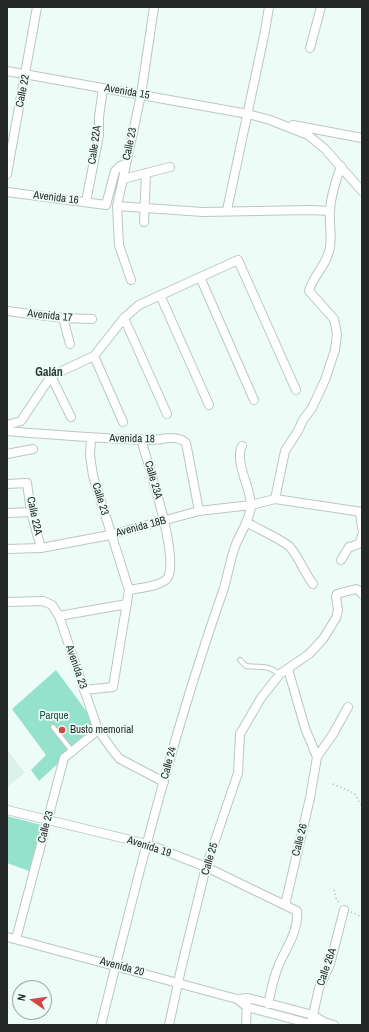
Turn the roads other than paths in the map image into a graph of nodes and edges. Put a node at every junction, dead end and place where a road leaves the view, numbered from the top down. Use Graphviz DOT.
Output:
graph roads {
  1 [pos="37,7"];
  2 [pos="154,7"];
  3 [pos="269,7"];
  4 [pos="321,7"];
  5 [pos="310,48"];
  6 [pos="7,71"];
  7 [pos="26,74"];
  8 [pos="103,88"];
  9 [pos="141,95"];
  10 [pos="248,114"];
  11 [pos="270,120"];
  12 [pos="362,138"];
  13 [pos="126,164"];
  14 [pos="341,166"];
  15 [pos="170,167"];
  16 [pos="146,173"];
  17 [pos="7,174"];
  18 [pos="124,179"];
  19 [pos="362,191"];
  20 [pos="7,192"];
  21 [pos="86,202"];
  22 [pos="117,206"];
  23 [pos="145,208"];
  24 [pos="227,210"];
  25 [pos="330,211"];
  26 [pos="144,222"];
  27 [pos="200,278"];
  28 [pos="131,280"];
  29 [pos="160,295"];
  30 [pos="7,311"];
  31 [pos="63,318"];
  32 [pos="124,318"];
  33 [pos="92,319"];
  34 [pos="70,344"];
  35 [pos="94,356"];
  36 [pos="51,376"];
  37 [pos="296,390"];
  38 [pos="254,400"];
  39 [pos="209,405"];
  40 [pos="167,414"];
  41 [pos="71,417"];
  42 [pos="123,422"];
  43 [pos="7,425"];
  44 [pos="7,431"];
  45 [pos="91,438"];
  46 [pos="141,439"];
  47 [pos="242,446"];
  48 [pos="33,449"];
  49 [pos="7,454"];
  50 [pos="7,484"];
  51 [pos="275,500"];
  52 [pos="251,505"];
  53 [pos="199,511"];
  54 [pos="31,512"];
  55 [pos="361,512"];
  56 [pos="7,513"];
  57 [pos="164,520"];
  58 [pos="246,522"];
  59 [pos="362,528"];
  60 [pos="110,535"];
  61 [pos="362,535"];
  62 [pos="41,548"];
  63 [pos="7,549"];
  64 [pos="341,560"];
  65 [pos="314,584"];
  66 [pos="128,590"];
  67 [pos="362,594"];
  68 [pos="7,602"];
  69 [pos="127,604"];
  70 [pos="59,616"];
  71 [pos="240,660"];
  72 [pos="288,669"];
  73 [pos="280,674"];
  74 [pos="84,690"];
  75 [pos="348,707"];
  76 [pos="53,727"];
  77 [pos="98,730"];
  78 [pos="72,751"];
  79 [pos="317,757"];
  80 [pos="164,782"];
  81 [pos="7,810"];
  82 [pos="48,820"];
  83 [pos="147,844"];
  84 [pos="206,867"];
  85 [pos="285,905"];
  86 [pos="344,910"];
  87 [pos="7,937"];
  88 [pos="16,939"];
  89 [pos="116,966"];
  90 [pos="178,982"];
  91 [pos="248,998"];
  92 [pos="237,999"];
  93 [pos="268,1004"];
  94 [pos="246,1007"];
  95 [pos="313,1015"];
  96 [pos="324,1022"];
  97 [pos="311,1024"];
  98 [pos="101,1025"];
  99 [pos="169,1025"];
  100 [pos="246,1025"];
  101 [pos="334,1025"];
  1 -- 7 [label="street, Calle 22"];
  2 -- 9 [label="street, Calle 23"];
  3 -- 10 [label="street"];
  4 -- 5 [label="street"];
  6 -- 7 [label="street, Avenida 15"];
  7 -- 8 [label="street, Avenida 15"];
  7 -- 17 [label="street, Calle 22"];
  8 -- 9 [label="street, Avenida 15"];
  8 -- 21 [label="street, Calle 22A"];
  9 -- 10 [label="street, Avenida 15"];
  9 -- 13 [label="street, Calle 23"];
  10 -- 11 [label="street, Avenida 15"];
  10 -- 24 [label="street"];
  11 -- 12 [label="street"];
  11 -- 14 [label="street"];
  13 -- 18 [label="street, Calle 23"];
  13 -- 21 [label="street, Avenida 16"];
  14 -- 19 [label="street"];
  14 -- 25 [label="street"];
  15 -- 16 [label="street"];
  16 -- 18 [label="street"];
  16 -- 23 [label="street"];
  18 -- 22 [label="street, Calle 23"];
  20 -- 21 [label="street, Avenida 16"];
  22 -- 23 [label="street"];
  22 -- 28 [label="street, Calle 23"];
  23 -- 24 [label="street"];
  23 -- 26 [label="street"];
  24 -- 25 [label="street"];
  25 -- 51 [label="street"];
  27 -- 29 [label="street"];
  27 -- 37 [label="street"];
  27 -- 38 [label="street"];
  29 -- 32 [label="street"];
  29 -- 39 [label="street"];
  30 -- 31 [label="street, Avenida 17"];
  31 -- 33 [label="street, Avenida 17"];
  31 -- 34 [label="street"];
  32 -- 35 [label="street"];
  32 -- 40 [label="street"];
  35 -- 36 [label="street"];
  35 -- 42 [label="street"];
  36 -- 41 [label="street"];
  36 -- 43 [label="street"];
  44 -- 45 [label="street, Avenida 18"];
  45 -- 46 [label="street, Avenida 18"];
  45 -- 60 [label="street, Calle 23"];
  46 -- 53 [label="street, Avenida 18"];
  46 -- 57 [label="street, Calle 23A"];
  47 -- 52 [label="street"];
  48 -- 49 [label="street"];
  50 -- 54 [label="street, Calle 22A"];
  51 -- 52 [label="street, Avenida 18B"];
  51 -- 55 [label="street, Avenida 18B"];
  52 -- 53 [label="street, Avenida 18B"];
  52 -- 58 [label="street, Calle 24"];
  53 -- 57 [label="street, Avenida 18B"];
  54 -- 56 [label="street"];
  54 -- 62 [label="street, Calle 22A"];
  55 -- 59 [label="street"];
  57 -- 60 [label="street, Avenida 18B"];
  57 -- 66 [label="street"];
  58 -- 65 [label="street"];
  58 -- 80 [label="street, Calle 24"];
  60 -- 62 [label="street, Avenida 18B"];
  60 -- 66 [label="street, Calle 23"];
  61 -- 64 [label="street"];
  62 -- 63 [label="street, Avenida 18B"];
  66 -- 69 [label="street, Calle 23"];
  67 -- 72 [label="street, Calle 25"];
  68 -- 70 [label="street, Avenida 23"];
  69 -- 70 [label="street"];
  69 -- 74 [label="street"];
  70 -- 74 [label="street, Avenida 23"];
  71 -- 73 [label="lane"];
  72 -- 73 [label="street, Calle 25"];
  72 -- 79 [label="street"];
  73 -- 84 [label="street, Calle 25"];
  74 -- 77 [label="street, Avenida 23"];
  75 -- 79 [label="street"];
  76 -- 78 [label="lane"];
  77 -- 78 [label="street, Calle 23"];
  77 -- 80 [label="street, Avenida 23"];
  78 -- 82 [label="street, Calle 23"];
  79 -- 85 [label="street, Calle 26"];
  80 -- 83 [label="street, Calle 24"];
  81 -- 82 [label="street, Avenida 19"];
  82 -- 83 [label="street, Avenida 19"];
  82 -- 88 [label="street, Calle 23"];
  83 -- 84 [label="street, Avenida 19"];
  83 -- 89 [label="street, Calle 24"];
  84 -- 85 [label="street, Avenida 19"];
  84 -- 90 [label="street, Calle 25"];
  85 -- 93 [label="street"];
  86 -- 95 [label="street, Calle 26A"];
  87 -- 88 [label="street, Avenida 20"];
  88 -- 89 [label="street, Avenida 20"];
  89 -- 90 [label="street, Avenida 20"];
  89 -- 98 [label="street, Calle 24"];
  90 -- 92 [label="street, Avenida 20"];
  90 -- 99 [label="street, Calle 25"];
  91 -- 92 [label="street, Avenida 20"];
  91 -- 93 [label="street, Avenida 20"];
  91 -- 94 [label="street"];
  92 -- 94 [label="street, Avenida 20"];
  93 -- 95 [label="street, Avenida 20"];
  94 -- 97 [label="street, Avenida 20"];
  94 -- 100 [label="street"];
  95 -- 96 [label="street, Avenida 20"];
  95 -- 97 [label="street, Calle 26A"];
  96 -- 97 [label="street, Avenida 20"];
  96 -- 101 [label="street, Avenida 20"];
}
